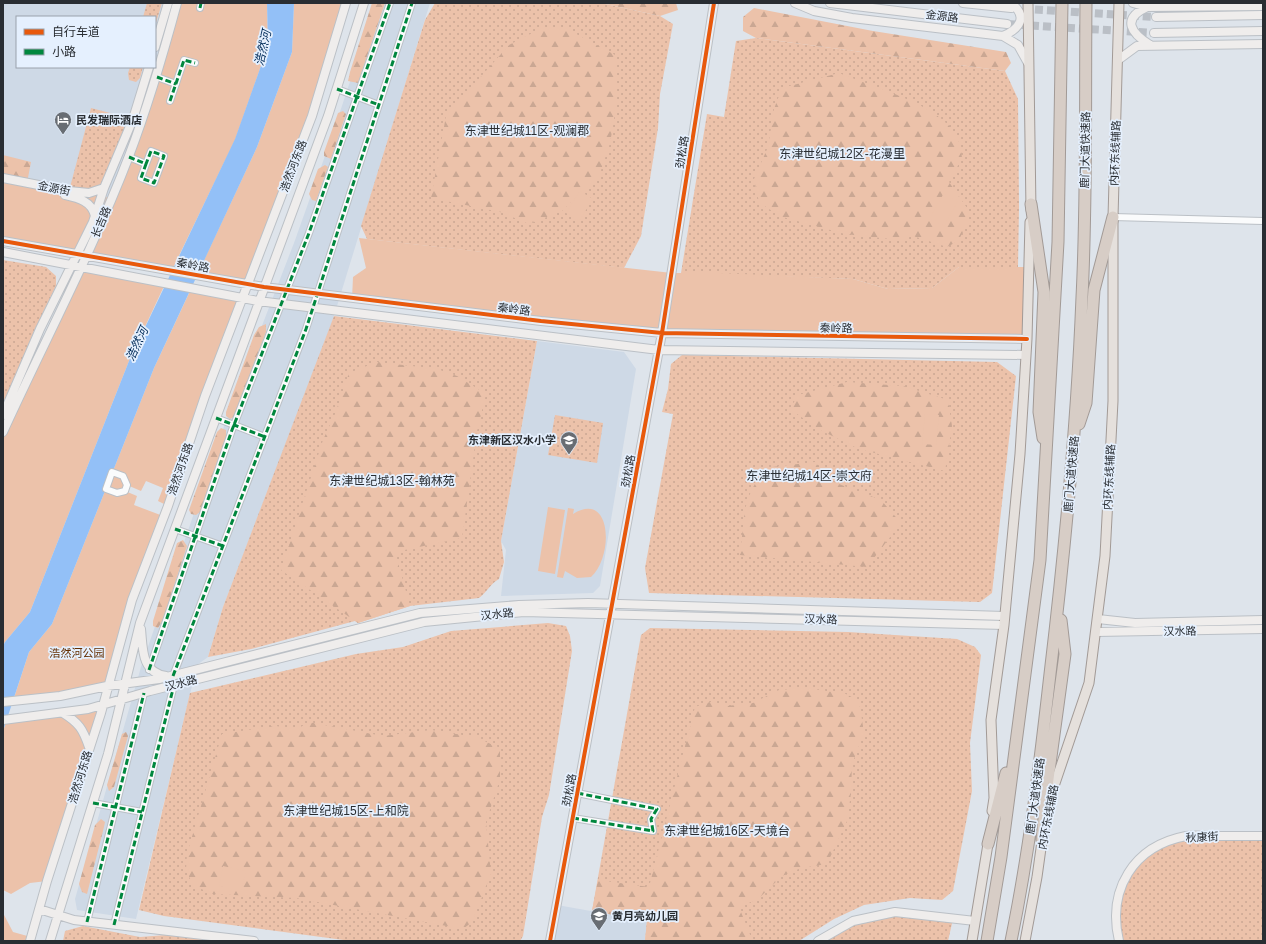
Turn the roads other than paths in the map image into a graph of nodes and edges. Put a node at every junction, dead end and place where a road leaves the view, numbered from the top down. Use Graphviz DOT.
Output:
graph roads {
  1 [pos="168,3"];
  2 [pos="177,3"];
  3 [pos="346,3"];
  4 [pos="364,3"];
  5 [pos="390,3"];
  6 [pos="412,3"];
  7 [pos="714,3"];
  8 [pos="795,3"];
  9 [pos="830,3"];
  10 [pos="963,3"];
  11 [pos="1028,3"];
  12 [pos="1062,3"];
  13 [pos="1086,3"];
  14 [pos="1119,3"];
  15 [pos="1133,3"];
  16 [pos="1011,6"];
  17 [pos="1263,6"];
  18 [pos="1147,7"];
  19 [pos="1263,15"];
  20 [pos="1156,17"];
  21 [pos="1007,24"];
  22 [pos="1263,31"];
  23 [pos="1154,33"];
  24 [pos="1003,36"];
  25 [pos="156,44"];
  26 [pos="1263,44"];
  27 [pos="1150,45"];
  28 [pos="1118,60"];
  29 [pos="195,63"];
  30 [pos="1028,63"];
  31 [pos="149,68"];
  32 [pos="157,77"];
  33 [pos="176,84"];
  34 [pos="337,89"];
  35 [pos="358,97"];
  36 [pos="170,101"];
  37 [pos="379,105"];
  38 [pos="129,157"];
  39 [pos="146,164"];
  40 [pos="3,178"];
  41 [pos="3,182"];
  42 [pos="104,188"];
  43 [pos="1031,204"];
  44 [pos="95,216"];
  45 [pos="1113,217"];
  46 [pos="1263,221"];
  47 [pos="3,241"];
  48 [pos="3,252"];
  49 [pos="81,254"];
  50 [pos="70,266"];
  51 [pos="79,268"];
  52 [pos="249,284"];
  53 [pos="264,287"];
  54 [pos="286,290"];
  55 [pos="318,294"];
  56 [pos="244,299"];
  57 [pos="258,301"];
  58 [pos="281,304"];
  59 [pos="313,308"];
  60 [pos="662,333"];
  61 [pos="1028,339"];
  62 [pos="659,350"];
  63 [pos="1026,355"];
  64 [pos="3,414"];
  65 [pos="216,418"];
  66 [pos="234,425"];
  67 [pos="3,432"];
  68 [pos="265,437"];
  69 [pos="1074,437"];
  70 [pos="1046,461"];
  71 [pos="175,529"];
  72 [pos="196,536"];
  73 [pos="223,546"];
  74 [pos="1059,599"];
  75 [pos="614,604"];
  76 [pos="612,613"];
  77 [pos="1098,619"];
  78 [pos="1263,620"];
  79 [pos="1004,621"];
  80 [pos="140,623"];
  81 [pos="1263,629"];
  82 [pos="1096,632"];
  83 [pos="149,670"];
  84 [pos="1027,670"];
  85 [pos="171,676"];
  86 [pos="124,683"];
  87 [pos="174,685"];
  88 [pos="107,686"];
  89 [pos="144,693"];
  90 [pos="120,700"];
  91 [pos="3,702"];
  92 [pos="103,704"];
  93 [pos="59,714"];
  94 [pos="3,720"];
  95 [pos="89,747"];
  96 [pos="578,793"];
  97 [pos="93,804"];
  98 [pos="116,807"];
  99 [pos="142,812"];
  100 [pos="573,818"];
  101 [pos="1263,836"];
  102 [pos="1042,840"];
  103 [pos="988,844"];
  104 [pos="39,910"];
  105 [pos="59,915"];
  106 [pos="975,921"];
  107 [pos="87,922"];
  108 [pos="114,925"];
  109 [pos="30,941"];
  110 [pos="50,941"];
  111 [pos="254,941"];
  112 [pos="550,941"];
  113 [pos="818,941"];
  114 [pos="972,941"];
  115 [pos="987,941"];
  116 [pos="1011,941"];
  117 [pos="1025,941"];
  118 [pos="1119,941"];
  1 -- 25 [label="street"];
  2 -- 32 [label="street, 长吉路"];
  3 -- 52 [label="street, 浩然河东路"];
  4 -- 34 [label="street, 浩然河东路"];
  5 -- 35 [label="street"];
  6 -- 37 [label="street"];
  7 -- 60 [label="street, 劲松路"];
  8 -- 24 [label="street"];
  9 -- 21 [label="street, 金源路"];
  10 -- 16 [label="street, 金源路"];
  11 -- 30 [label="main road"];
  12 -- 70 [label="highway"];
  13 -- 69 [label="highway, 鹿门大道快速路"];
  14 -- 28 [label="main road, 内环东线辅路"];
  15 -- 18 [label="street"];
  16 -- 24 [label="street"];
  17 -- 18 [label="street"];
  18 -- 27 [label="street"];
  19 -- 20 [label="street"];
  22 -- 23 [label="street"];
  24 -- 30 [label="street"];
  26 -- 27 [label="street"];
  27 -- 28 [label="street"];
  28 -- 45 [label="main road, 内环东线辅路"];
  29 -- 33 [label="street"];
  30 -- 43 [label="main road"];
  31 -- 42 [label="street, 长吉路"];
  32 -- 33 [label="street"];
  32 -- 38 [label="street, 长吉路"];
  33 -- 36 [label="street"];
  34 -- 35 [label="street"];
  34 -- 53 [label="street, 浩然河东路"];
  35 -- 37 [label="street"];
  35 -- 54 [label="street"];
  37 -- 55 [label="street"];
  38 -- 39 [label="street"];
  38 -- 49 [label="street, 长吉路"];
  39 -- 39 [label="street"];
  40 -- 42 [label="street, 金源街"];
  41 -- 44 [label="street, 金源街"];
  42 -- 44 [label="street, 长吉路"];
  43 -- 61 [label="main road"];
  43 -- 70 [label="highway"];
  44 -- 49 [label="street, 长吉路"];
  45 -- 46 [label="street"];
  45 -- 69 [label="highway"];
  45 -- 77 [label="main road, 内环东线辅路"];
  47 -- 49 [label="street, 秦岭路"];
  48 -- 50 [label="street, 秦岭路"];
  49 -- 50 [label="street, 长吉路"];
  49 -- 51 [label="street, 长吉路"];
  49 -- 52 [label="street, 秦岭路"];
  50 -- 51 [label="street, 秦岭路"];
  50 -- 64 [label="street, 长吉路"];
  51 -- 56 [label="street, 秦岭路"];
  51 -- 67 [label="street, 长吉路"];
  52 -- 53 [label="street, 秦岭路"];
  52 -- 56 [label="street, 浩然河东路"];
  53 -- 54 [label="street, 秦岭路"];
  53 -- 57 [label="street, 浩然河东路"];
  54 -- 55 [label="street, 秦岭路"];
  54 -- 58 [label="street"];
  55 -- 59 [label="street"];
  55 -- 60 [label="street, 秦岭路"];
  56 -- 57 [label="street, 秦岭路"];
  56 -- 88 [label="street, 浩然河东路"];
  57 -- 58 [label="street, 秦岭路"];
  57 -- 65 [label="street, 浩然河东路"];
  58 -- 59 [label="street, 秦岭路"];
  58 -- 66 [label="street"];
  59 -- 62 [label="street, 秦岭路"];
  59 -- 68 [label="street"];
  60 -- 61 [label="street, 秦岭路"];
  60 -- 62 [label="street, 劲松路"];
  61 -- 63 [label="main road"];
  62 -- 63 [label="street, 秦岭路"];
  62 -- 75 [label="street, 劲松路"];
  63 -- 79 [label="main road"];
  65 -- 66 [label="street"];
  65 -- 71 [label="street, 浩然河东路"];
  66 -- 68 [label="street"];
  66 -- 72 [label="street"];
  68 -- 73 [label="street"];
  69 -- 74 [label="highway, 鹿门大道快速路"];
  70 -- 84 [label="highway"];
  71 -- 72 [label="street"];
  71 -- 80 [label="street, 浩然河东路"];
  72 -- 73 [label="street"];
  72 -- 83 [label="street"];
  73 -- 85 [label="street"];
  74 -- 102 [label="highway"];
  74 -- 116 [label="highway, 鹿门大道快速路"];
  75 -- 76 [label="street, 劲松路"];
  75 -- 79 [label="street, 汉水路"];
  75 -- 85 [label="street, 汉水路"];
  76 -- 79 [label="street, 汉水路"];
  76 -- 87 [label="street, 汉水路"];
  76 -- 96 [label="street, 劲松路"];
  77 -- 78 [label="street, 汉水路"];
  77 -- 82 [label="main road, 内环东线辅路"];
  79 -- 103 [label="main road"];
  80 -- 83 [label="street"];
  80 -- 86 [label="street, 浩然河东路"];
  81 -- 82 [label="street, 汉水路"];
  82 -- 102 [label="main road, 内环东线辅路"];
  83 -- 85 [label="street"];
  84 -- 103 [label="highway"];
  84 -- 115 [label="highway"];
  85 -- 86 [label="street, 汉水路"];
  86 -- 88 [label="street, 汉水路"];
  86 -- 90 [label="street, 浩然河东路"];
  87 -- 89 [label="street, 汉水路"];
  87 -- 99 [label="street"];
  88 -- 91 [label="street, 汉水路"];
  88 -- 92 [label="street, 浩然河东路"];
  89 -- 90 [label="street, 汉水路"];
  89 -- 98 [label="street"];
  90 -- 92 [label="street, 汉水路"];
  90 -- 97 [label="street, 浩然河东路"];
  92 -- 93 [label="street, 汉水路"];
  92 -- 95 [label="street, 浩然河东路"];
  93 -- 94 [label="street, 汉水路"];
  93 -- 95 [label="street"];
  95 -- 104 [label="street, 浩然河东路"];
  96 -- 100 [label="street, 劲松路"];
  96 -- 100 [label="street"];
  97 -- 98 [label="street"];
  97 -- 105 [label="street, 浩然河东路"];
  98 -- 99 [label="street"];
  98 -- 107 [label="street"];
  99 -- 108 [label="street"];
  100 -- 112 [label="street, 劲松路"];
  101 -- 118 [label="street, 秋康街"];
  102 -- 117 [label="main road, 内环东线辅路"];
  103 -- 106 [label="main road"];
  104 -- 105 [label="street"];
  104 -- 109 [label="street, 浩然河东路"];
  105 -- 107 [label="street"];
  105 -- 110 [label="street, 浩然河东路"];
  106 -- 113 [label="street"];
  106 -- 114 [label="main road"];
  107 -- 108 [label="street"];
  108 -- 111 [label="street"];
}
